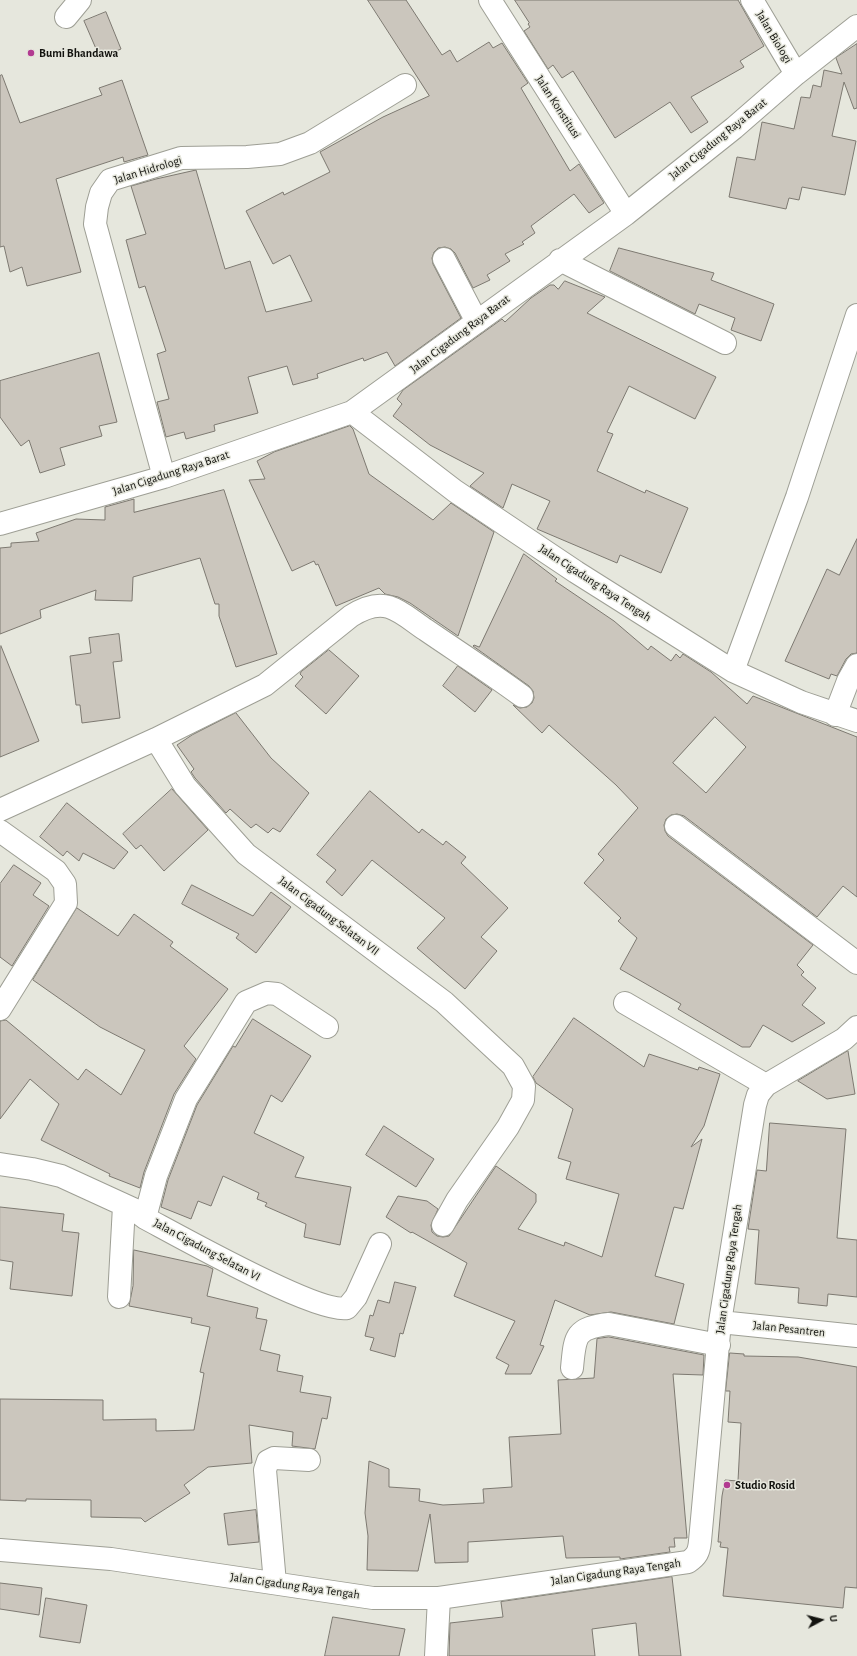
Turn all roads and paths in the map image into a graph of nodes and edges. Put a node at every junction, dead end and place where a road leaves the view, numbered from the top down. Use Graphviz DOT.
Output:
graph roads {
  1 [pos="80,0"];
  2 [pos="490,0"];
  3 [pos="752,0"];
  4 [pos="66,17"];
  5 [pos="857,26"];
  6 [pos="796,74"];
  7 [pos="405,85"];
  8 [pos="626,214"];
  9 [pos="444,259"];
  10 [pos="560,260"];
  11 [pos="857,315"];
  12 [pos="477,322"];
  13 [pos="725,343"];
  14 [pos="352,412"];
  15 [pos="164,477"];
  16 [pos="0,524"];
  17 [pos="857,665"];
  18 [pos="733,671"];
  19 [pos="522,696"];
  20 [pos="835,715"];
  21 [pos="857,721"];
  22 [pos="156,739"];
  23 [pos="0,810"];
  24 [pos="676,826"];
  25 [pos="0,831"];
  26 [pos="857,963"];
  27 [pos="625,1003"];
  28 [pos="0,1009"];
  29 [pos="327,1027"];
  30 [pos="857,1027"];
  31 [pos="766,1085"];
  32 [pos="0,1164"];
  33 [pos="124,1206"];
  34 [pos="145,1218"];
  35 [pos="443,1225"];
  36 [pos="380,1244"];
  37 [pos="119,1297"];
  38 [pos="720,1322"];
  39 [pos="857,1336"];
  40 [pos="718,1344"];
  41 [pos="572,1368"];
  42 [pos="309,1460"];
  43 [pos="0,1550"];
  44 [pos="275,1584"];
  45 [pos="438,1598"];
  46 [pos="436,1656"];
  1 -- 4 [label="street"];
  2 -- 8 [label="street, Jalan Konstitusi"];
  3 -- 6 [label="street, Jalan Biologi"];
  5 -- 6 [label="street, Jalan Cigadung Raya Barat"];
  6 -- 8 [label="street, Jalan Cigadung Raya Barat"];
  7 -- 15 [label="street, Jalan Hidrologi"];
  8 -- 10 [label="street, Jalan Cigadung Raya Barat"];
  9 -- 12 [label="street"];
  10 -- 12 [label="street, Jalan Cigadung Raya Barat"];
  10 -- 13 [label="street"];
  11 -- 18 [label="street"];
  12 -- 14 [label="street, Jalan Cigadung Raya Barat"];
  14 -- 15 [label="street, Jalan Cigadung Raya Barat"];
  14 -- 18 [label="street, Jalan Cigadung Raya Tengah"];
  15 -- 16 [label="street, Jalan Cigadung Raya Barat"];
  17 -- 20 [label="street"];
  18 -- 20 [label="street, Jalan Cigadung Raya Tengah"];
  19 -- 22 [label="street"];
  20 -- 21 [label="street, Jalan Cigadung Raya Tengah"];
  22 -- 23 [label="street"];
  22 -- 35 [label="street, Jalan Cigadung Selatan VII"];
  24 -- 26 [label="street"];
  25 -- 28 [label="street"];
  27 -- 31 [label="street"];
  29 -- 34 [label="street"];
  30 -- 31 [label="street, Jalan Cigadung Raya Tengah"];
  31 -- 38 [label="street, Jalan Cigadung Raya Tengah"];
  32 -- 33 [label="street, Jalan Cigadung Selatan VI"];
  33 -- 34 [label="street, Jalan Cigadung Selatan VI"];
  33 -- 37 [label="street"];
  34 -- 36 [label="street, Jalan Cigadung Selatan VI"];
  38 -- 39 [label="street, Jalan Pesantren"];
  38 -- 40 [label="street, Jalan Cigadung Raya Tengah"];
  40 -- 41 [label="street"];
  40 -- 45 [label="street, Jalan Cigadung Raya Tengah"];
  42 -- 44 [label="street"];
  43 -- 44 [label="street, Jalan Cigadung Raya Tengah"];
  44 -- 45 [label="street, Jalan Cigadung Raya Tengah"];
  45 -- 46 [label="street"];
}
